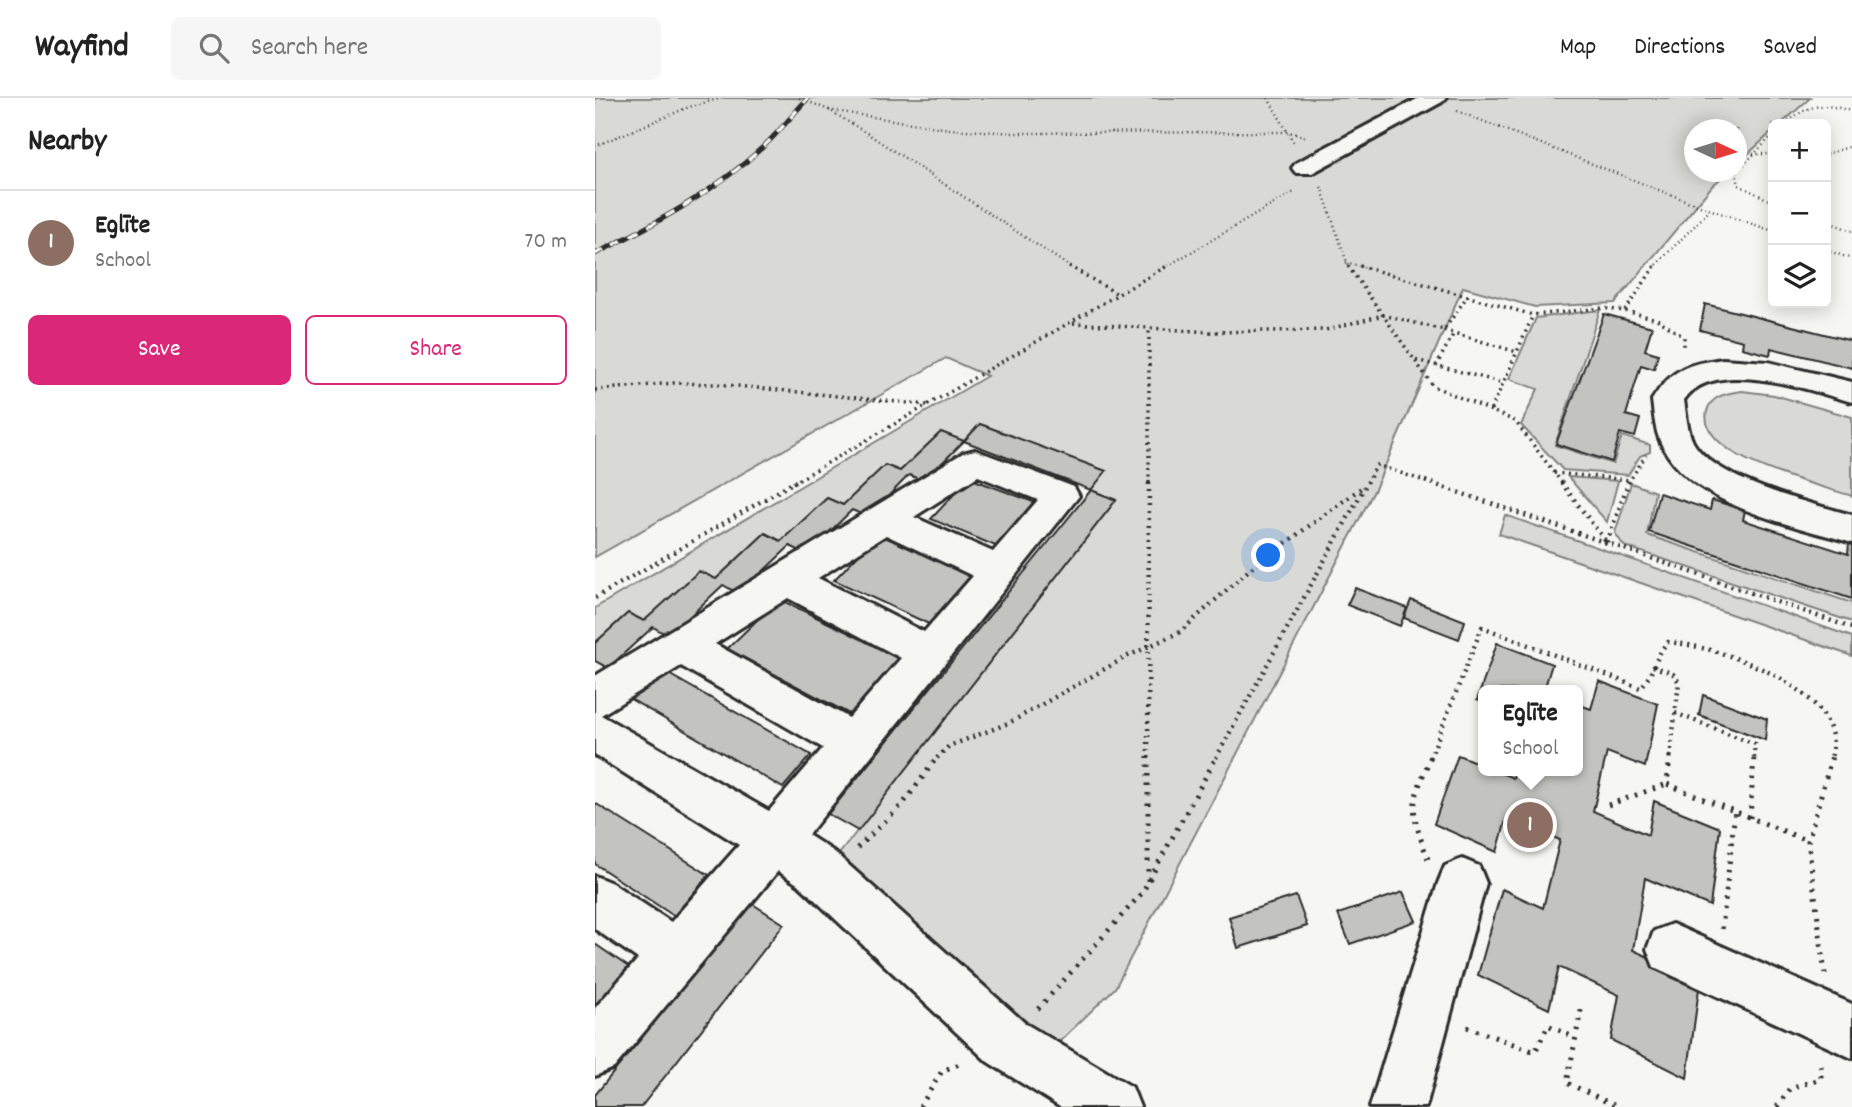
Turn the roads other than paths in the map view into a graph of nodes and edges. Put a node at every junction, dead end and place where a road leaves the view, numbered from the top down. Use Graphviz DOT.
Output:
graph roads {
  1 [pos="1440,102"];
  2 [pos="1311,173"];
  3 [pos="1852,393"];
  4 [pos="884,519"];
  5 [pos="1852,529"];
  6 [pos="999,571"];
  7 [pos="786,579"];
  8 [pos="680,645"];
  9 [pos="930,654"];
  10 [pos="595,698"];
  11 [pos="595,732"];
  12 [pos="855,744"];
  13 [pos="774,840"];
  14 [pos="1458,898"];
  15 [pos="595,901"];
  16 [pos="1672,949"];
  17 [pos="676,955"];
  18 [pos="1842,1027"];
  19 [pos="595,1049"];
  20 [pos="1112,1107"];
  21 [pos="1398,1107"];
  1 -- 2 [label="street"];
  3 -- 5 [label="street"];
  4 -- 6 [label="street"];
  4 -- 6 [label="street"];
  4 -- 7 [label="street"];
  6 -- 9 [label="street"];
  7 -- 8 [label="street"];
  7 -- 9 [label="street"];
  8 -- 10 [label="street"];
  8 -- 12 [label="street"];
  9 -- 12 [label="street"];
  11 -- 13 [label="street"];
  12 -- 13 [label="street"];
  13 -- 17 [label="street"];
  13 -- 20 [label="street"];
  14 -- 21 [label="street"];
  15 -- 17 [label="street"];
  16 -- 18 [label="street"];
  17 -- 19 [label="street"];
}
